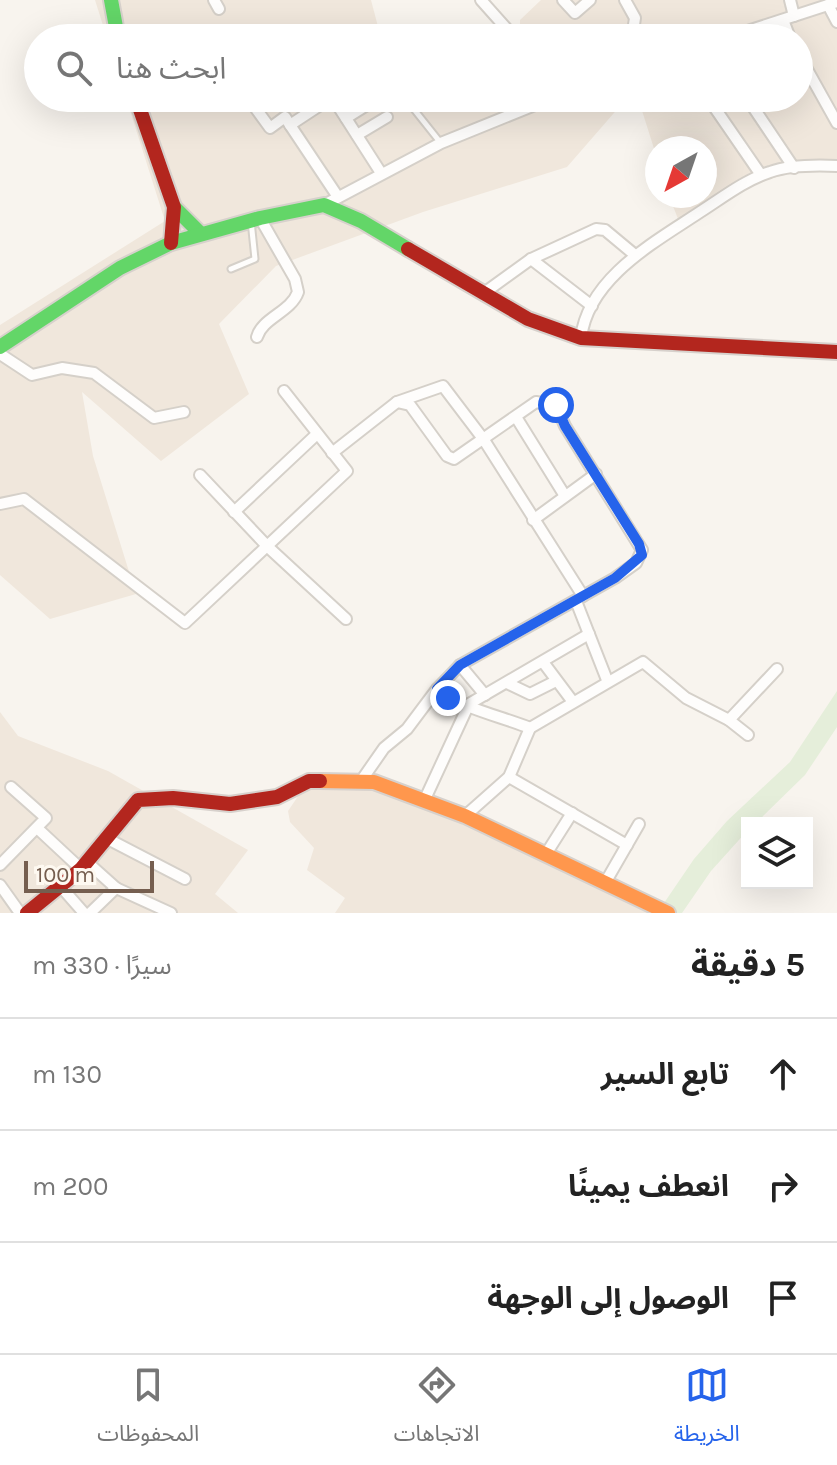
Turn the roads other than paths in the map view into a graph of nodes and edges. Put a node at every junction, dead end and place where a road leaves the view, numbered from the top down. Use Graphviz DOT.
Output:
graph roads {
  1 [pos="111,0"];
  2 [pos="481,0"];
  3 [pos="563,0"];
  4 [pos="590,0"];
  5 [pos="625,0"];
  6 [pos="790,0"];
  7 [pos="833,4"];
  8 [pos="788,18"];
  9 [pos="837,22"];
  10 [pos="115,24"];
  11 [pos="502,24"];
  12 [pos="634,24"];
  13 [pos="769,24"];
  14 [pos="789,24"];
  15 [pos="813,80"];
  16 [pos="141,112"];
  17 [pos="258,112"];
  18 [pos="310,112"];
  19 [pos="342,112"];
  20 [pos="356,112"];
  21 [pos="416,112"];
  22 [pos="517,112"];
  23 [pos="718,112"];
  24 [pos="756,112"];
  25 [pos="387,117"];
  26 [pos="346,118"];
  27 [pos="837,123"];
  28 [pos="290,125"];
  29 [pos="357,135"];
  30 [pos="441,143"];
  31 [pos="837,166"];
  32 [pos="794,168"];
  33 [pos="381,173"];
  34 [pos="761,175"];
  35 [pos="338,197"];
  36 [pos="324,205"];
  37 [pos="174,207"];
  38 [pos="256,219"];
  39 [pos="201,234"];
  40 [pos="171,243"];
  41 [pos="635,255"];
  42 [pos="531,259"];
  43 [pos="231,269"];
  44 [pos="484,293"];
  45 [pos="592,306"];
  46 [pos="257,337"];
  47 [pos="581,338"];
  48 [pos="0,347"];
  49 [pos="837,352"];
  50 [pos="0,354"];
  51 [pos="284,391"];
  52 [pos="397,402"];
  53 [pos="184,412"];
  54 [pos="516,417"];
  55 [pos="317,434"];
  56 [pos="484,440"];
  57 [pos="332,453"];
  58 [pos="596,474"];
  59 [pos="200,475"];
  60 [pos="565,496"];
  61 [pos="0,504"];
  62 [pos="234,512"];
  63 [pos="533,520"];
  64 [pos="268,547"];
  65 [pos="579,598"];
  66 [pos="346,619"];
  67 [pos="589,634"];
  68 [pos="543,662"];
  69 [pos="460,665"];
  70 [pos="777,669"];
  71 [pos="607,680"];
  72 [pos="556,681"];
  73 [pos="507,683"];
  74 [pos="437,689"];
  75 [pos="485,695"];
  76 [pos="573,702"];
  77 [pos="469,704"];
  78 [pos="729,720"];
  79 [pos="530,728"];
  80 [pos="748,735"];
  81 [pos="509,777"];
  82 [pos="361,781"];
  83 [pos="11,787"];
  84 [pos="425,799"];
  85 [pos="572,813"];
  86 [pos="465,816"];
  87 [pos="639,824"];
  88 [pos="37,828"];
  89 [pos="106,838"];
  90 [pos="627,845"];
  91 [pos="546,854"];
  92 [pos="0,865"];
  93 [pos="84,866"];
  94 [pos="185,879"];
  95 [pos="605,883"];
  96 [pos="62,888"];
  97 [pos="116,888"];
  98 [pos="1,889"];
  99 [pos="20,913"];
  100 [pos="27,913"];
  101 [pos="84,913"];
  102 [pos="90,913"];
  103 [pos="171,913"];
  104 [pos="668,913"];
  1 -- 10 [label="main road"];
  2 -- 11 [label="street"];
  3 -- 4 [label="street"];
  5 -- 12 [label="street"];
  6 -- 8 [label="street"];
  7 -- 8 [label="street"];
  7 -- 9 [label="street"];
  8 -- 13 [label="street"];
  8 -- 14 [label="street"];
  15 -- 27 [label="street"];
  16 -- 37 [label="main road"];
  17 -- 28 [label="street"];
  18 -- 28 [label="street"];
  19 -- 26 [label="street"];
  20 -- 26 [label="street"];
  21 -- 30 [label="lane"];
  22 -- 30 [label="street"];
  23 -- 34 [label="street"];
  24 -- 32 [label="street"];
  25 -- 29 [label="street"];
  26 -- 29 [label="street"];
  28 -- 35 [label="street"];
  29 -- 33 [label="street"];
  30 -- 33 [label="street"];
  31 -- 32 [label="street"];
  32 -- 34 [label="street"];
  33 -- 35 [label="street"];
  34 -- 41 [label="street"];
  35 -- 36 [label="street"];
  36 -- 38 [label="main road"];
  36 -- 44 [label="main road"];
  37 -- 39 [label="main road"];
  37 -- 40 [label="main road"];
  38 -- 39 [label="main road"];
  38 -- 43 [label="lane"];
  38 -- 46 [label="street"];
  39 -- 40 [label="main road"];
  40 -- 48 [label="main road"];
  41 -- 42 [label="street"];
  41 -- 45 [label="street"];
  42 -- 44 [label="street"];
  42 -- 45 [label="street"];
  44 -- 47 [label="main road"];
  45 -- 47 [label="street"];
  47 -- 49 [label="main road"];
  50 -- 53 [label="street"];
  51 -- 55 [label="street"];
  52 -- 56 [label="street"];
  52 -- 56 [label="street"];
  52 -- 57 [label="street"];
  54 -- 56 [label="street"];
  54 -- 58 [label="street"];
  54 -- 60 [label="street"];
  55 -- 57 [label="street"];
  55 -- 62 [label="street"];
  56 -- 63 [label="street"];
  57 -- 64 [label="street"];
  58 -- 60 [label="street"];
  58 -- 65 [label="street"];
  59 -- 62 [label="street"];
  60 -- 63 [label="street"];
  61 -- 64 [label="street"];
  62 -- 64 [label="street"];
  63 -- 65 [label="street"];
  64 -- 66 [label="street"];
  65 -- 67 [label="street"];
  65 -- 69 [label="street"];
  67 -- 68 [label="street"];
  67 -- 71 [label="street"];
  68 -- 72 [label="street"];
  68 -- 73 [label="street"];
  69 -- 74 [label="street"];
  69 -- 75 [label="street"];
  70 -- 78 [label="street"];
  71 -- 76 [label="street"];
  71 -- 78 [label="street"];
  72 -- 73 [label="street"];
  72 -- 76 [label="street"];
  73 -- 75 [label="street"];
  74 -- 77 [label="street"];
  74 -- 82 [label="street"];
  75 -- 77 [label="street"];
  76 -- 79 [label="street"];
  77 -- 79 [label="street"];
  77 -- 84 [label="street"];
  78 -- 80 [label="street"];
  79 -- 81 [label="street"];
  81 -- 85 [label="street"];
  81 -- 86 [label="street"];
  82 -- 84 [label="main road"];
  82 -- 89 [label="main road"];
  83 -- 88 [label="street"];
  84 -- 86 [label="main road"];
  85 -- 90 [label="street"];
  85 -- 91 [label="street"];
  86 -- 91 [label="main road"];
  87 -- 90 [label="street"];
  88 -- 92 [label="street"];
  88 -- 93 [label="street"];
  89 -- 93 [label="main road"];
  89 -- 94 [label="street"];
  90 -- 95 [label="street"];
  91 -- 95 [label="main road"];
  93 -- 96 [label="main road"];
  93 -- 97 [label="street"];
  95 -- 104 [label="main road"];
  96 -- 100 [label="main road"];
  96 -- 101 [label="street"];
  97 -- 102 [label="street"];
  97 -- 103 [label="street"];
  98 -- 99 [label="street"];
}
